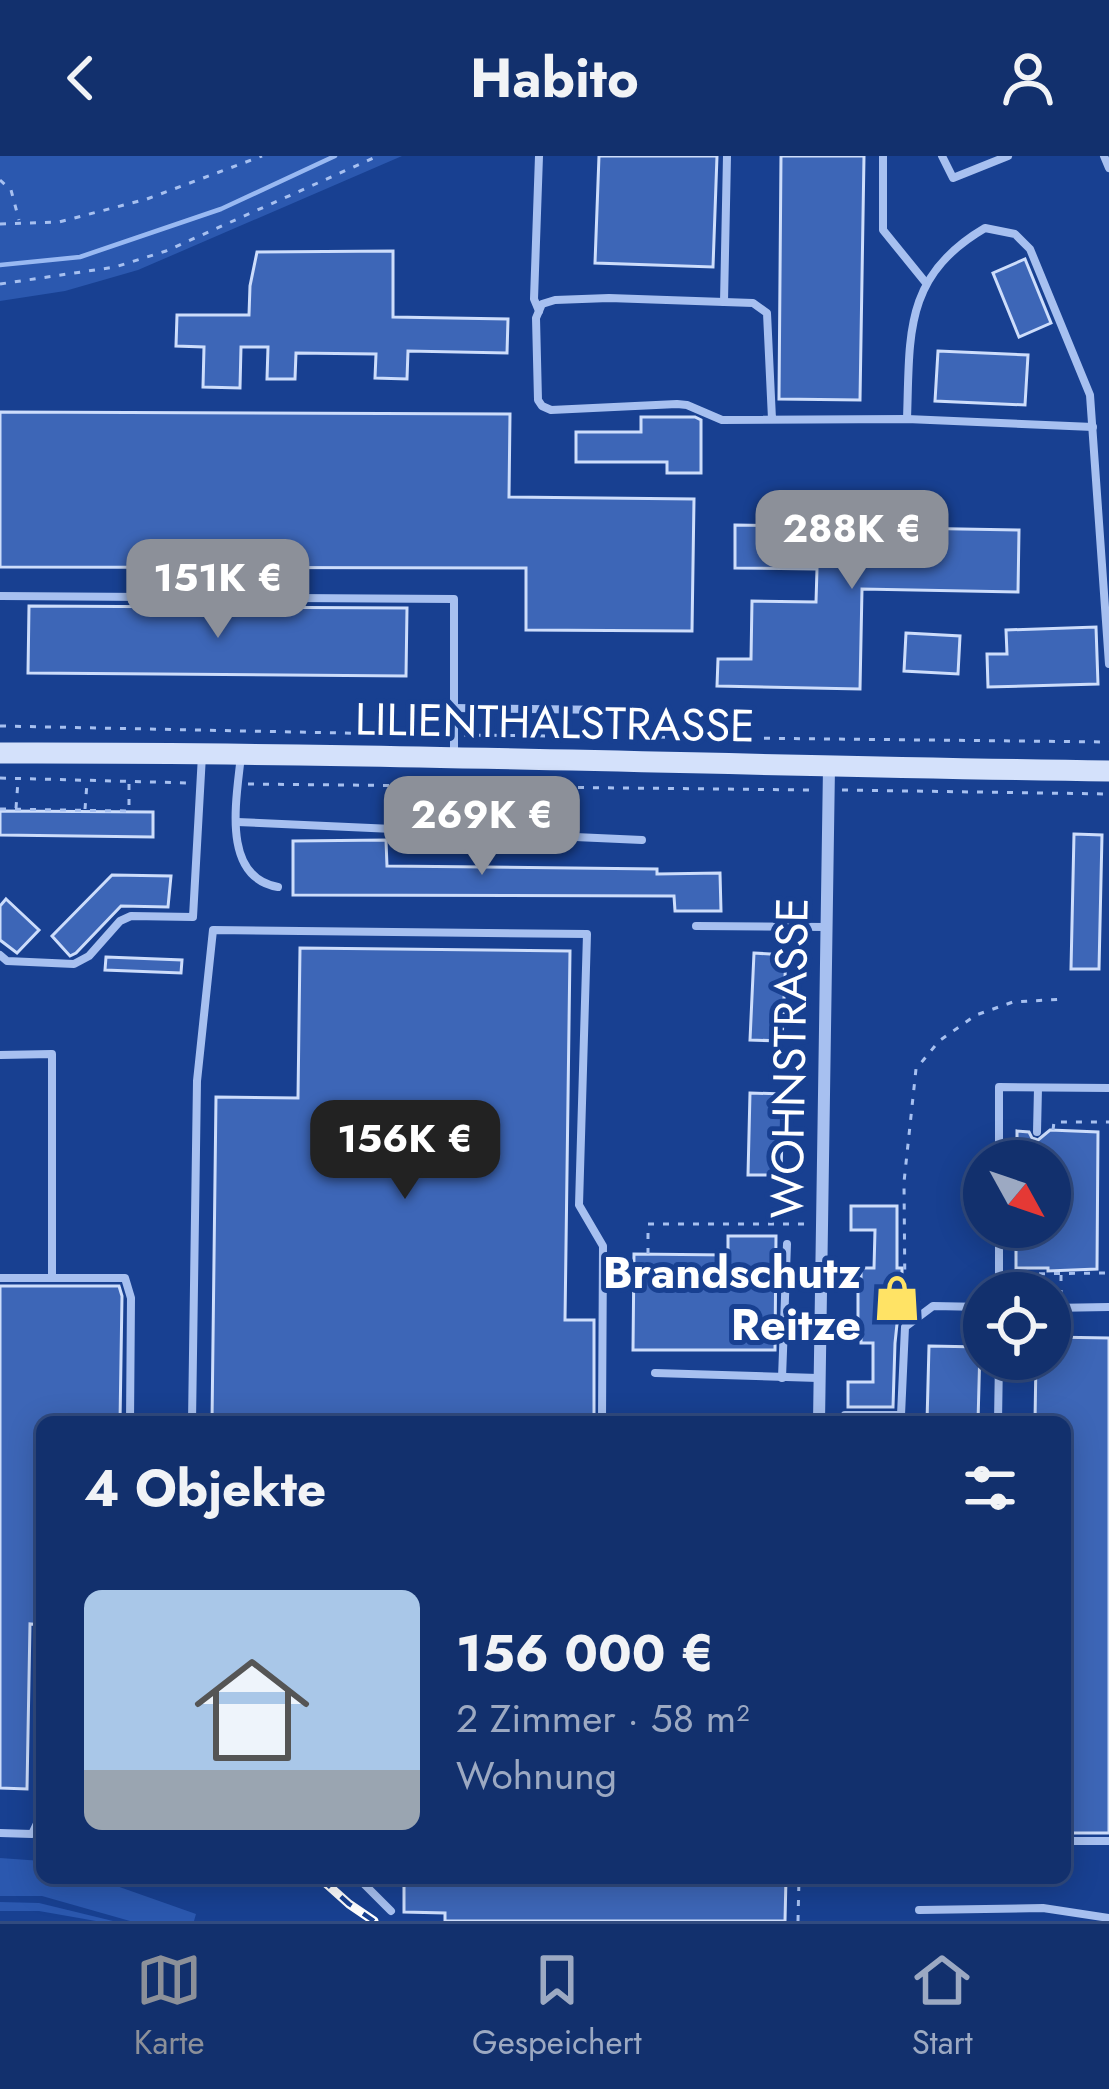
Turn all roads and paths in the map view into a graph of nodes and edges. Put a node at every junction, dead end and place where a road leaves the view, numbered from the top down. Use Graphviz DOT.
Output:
graph roads {
  1 [pos="262,156"];
  2 [pos="378,156"];
  3 [pos="538,156"];
  4 [pos="727,156"];
  5 [pos="883,156"];
  6 [pos="942,156"];
  7 [pos="1008,156"];
  8 [pos="1104,156"];
  9 [pos="1109,168"];
  10 [pos="0,180"];
  11 [pos="0,224"];
  12 [pos="20,224"];
  13 [pos="0,284"];
  14 [pos="926,284"];
  15 [pos="724,302"];
  16 [pos="539,311"];
  17 [pos="772,419"];
  18 [pos="907,419"];
  19 [pos="1094,427"];
  20 [pos="0,596"];
  21 [pos="1109,664"];
  22 [pos="453,708"];
  23 [pos="615,710"];
  24 [pos="0,726"];
  25 [pos="453,735"];
  26 [pos="1109,742"];
  27 [pos="0,753"];
  28 [pos="202,753"];
  29 [pos="241,754"];
  30 [pos="454,759"];
  31 [pos="829,767"];
  32 [pos="1109,771"];
  33 [pos="0,778"];
  34 [pos="18,779"];
  35 [pos="87,781"];
  36 [pos="129,782"];
  37 [pos="201,783"];
  38 [pos="238,784"];
  39 [pos="829,790"];
  40 [pos="1109,794"];
  41 [pos="0,809"];
  42 [pos="16,809"];
  43 [pos="85,810"];
  44 [pos="237,823"];
  45 [pos="642,840"];
  46 [pos="278,887"];
  47 [pos="696,926"];
  48 [pos="826,927"];
  49 [pos="0,955"];
  50 [pos="1064,999"];
  51 [pos="0,1054"];
  52 [pos="1038,1088"];
  53 [pos="1109,1088"];
  54 [pos="1109,1122"];
  55 [pos="1054,1130"];
  56 [pos="1037,1132"];
  57 [pos="999,1140"];
  58 [pos="822,1225"];
  59 [pos="787,1244"];
  60 [pos="648,1254"];
  61 [pos="1109,1273"];
  62 [pos="1071,1274"];
  63 [pos="0,1278"];
  64 [pos="52,1278"];
  65 [pos="933,1306"];
  66 [pos="963,1307"];
  67 [pos="1109,1307"];
  68 [pos="1071,1308"];
  69 [pos="655,1373"];
  70 [pos="782,1378"];
  71 [pos="818,1378"];
  72 [pos="999,1380"];
  73 [pos="845,1415"];
  74 [pos="130,1416"];
  75 [pos="192,1416"];
  76 [pos="602,1416"];
  77 [pos="818,1416"];
  78 [pos="998,1416"];
  79 [pos="36,1826"];
  80 [pos="0,1833"];
  81 [pos="1071,1840"];
  82 [pos="1109,1841"];
  83 [pos="364,1884"];
  84 [pos="799,1884"];
  85 [pos="919,1910"];
  86 [pos="392,1912"];
  87 [pos="1109,1918"];
  88 [pos="798,1921"];
  1 -- 12 [label="path"];
  2 -- 13 [label="path"];
  3 -- 16 [label="lane"];
  4 -- 15 [label="lane"];
  5 -- 14 [label="lane"];
  6 -- 7 [label="lane"];
  8 -- 9 [label="lane"];
  10 -- 12 [label="path"];
  11 -- 12 [label="path"];
  14 -- 18 [label="lane"];
  14 -- 19 [label="lane"];
  15 -- 16 [label="lane"];
  15 -- 17 [label="lane"];
  16 -- 17 [label="lane"];
  17 -- 18 [label="lane"];
  18 -- 19 [label="lane"];
  19 -- 21 [label="lane"];
  20 -- 22 [label="lane"];
  22 -- 23 [label="lane"];
  22 -- 25 [label="lane"];
  24 -- 25 [label="path"];
  25 -- 26 [label="path"];
  25 -- 30 [label="lane"];
  27 -- 28 [label="main road, LILIENTHALSTRASSE"];
  28 -- 29 [label="main road, LILIENTHALSTRASSE"];
  28 -- 37 [label="lane"];
  29 -- 30 [label="main road, LILIENTHALSTRASSE"];
  29 -- 38 [label="lane"];
  30 -- 31 [label="main road, LILIENTHALSTRASSE"];
  31 -- 32 [label="main road, LILIENTHALSTRASSE"];
  31 -- 39 [label="street, WOHNSTRASSE"];
  33 -- 34 [label="path"];
  34 -- 35 [label="path"];
  34 -- 42 [label="path"];
  35 -- 36 [label="path"];
  35 -- 43 [label="path"];
  36 -- 37 [label="path"];
  36 -- 43 [label="path"];
  37 -- 49 [label="lane"];
  38 -- 39 [label="path"];
  38 -- 44 [label="lane"];
  39 -- 40 [label="path"];
  39 -- 48 [label="street, WOHNSTRASSE"];
  41 -- 42 [label="path"];
  42 -- 43 [label="path"];
  44 -- 45 [label="lane"];
  44 -- 46 [label="lane"];
  47 -- 48 [label="lane"];
  48 -- 58 [label="street, WOHNSTRASSE"];
  50 -- 65 [label="path"];
  51 -- 64 [label="lane"];
  52 -- 53 [label="lane"];
  52 -- 56 [label="lane"];
  52 -- 57 [label="lane"];
  54 -- 55 [label="path"];
  58 -- 60 [label="path"];
  58 -- 71 [label="street, WOHNSTRASSE"];
  59 -- 70 [label="lane"];
  61 -- 62 [label="path"];
  63 -- 64 [label="lane"];
  64 -- 74 [label="lane"];
  65 -- 66 [label="lane"];
  65 -- 73 [label="lane"];
  67 -- 68 [label="lane"];
  69 -- 70 [label="lane"];
  70 -- 71 [label="lane"];
  71 -- 77 [label="street, WOHNSTRASSE"];
  72 -- 78 [label="lane"];
  75 -- 76 [label="lane"];
  79 -- 80 [label="lane"];
  81 -- 82 [label="lane"];
  83 -- 86 [label="lane"];
  84 -- 88 [label="path"];
  85 -- 87 [label="lane"];
}
